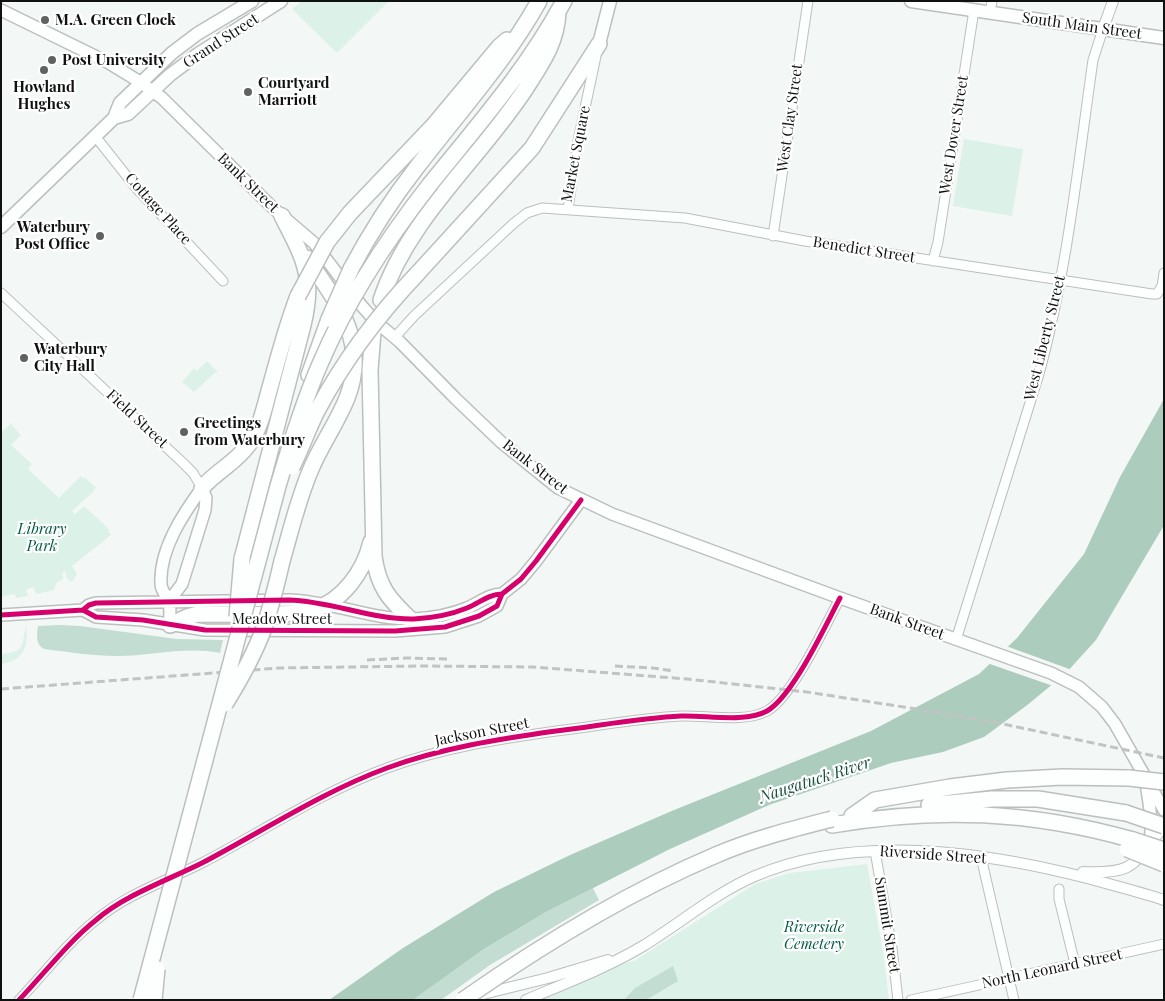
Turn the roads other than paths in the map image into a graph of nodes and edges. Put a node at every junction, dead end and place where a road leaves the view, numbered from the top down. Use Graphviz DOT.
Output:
graph roads {
  1 [pos="252,1"];
  2 [pos="281,1"];
  3 [pos="540,1"];
  4 [pos="610,1"];
  5 [pos="808,1"];
  6 [pos="911,1"];
  7 [pos="1113,1"];
  8 [pos="561,7"];
  9 [pos="991,7"];
  10 [pos="1,10"];
  11 [pos="974,10"];
  12 [pos="1103,29"];
  13 [pos="522,32"];
  14 [pos="1164,38"];
  15 [pos="599,44"];
  16 [pos="140,82"];
  17 [pos="153,91"];
  18 [pos="114,118"];
  19 [pos="95,136"];
  20 [pos="568,209"];
  21 [pos="282,216"];
  22 [pos="1,227"];
  23 [pos="292,236"];
  24 [pos="773,236"];
  25 [pos="933,260"];
  26 [pos="1164,273"];
  27 [pos="223,280"];
  28 [pos="1061,280"];
  29 [pos="1,293"];
  30 [pos="395,337"];
  31 [pos="202,488"];
  32 [pos="275,497"];
  33 [pos="581,500"];
  34 [pos="372,529"];
  35 [pos="502,594"];
  36 [pos="840,598"];
  37 [pos="169,601"];
  38 [pos="328,604"];
  39 [pos="82,610"];
  40 [pos="1,614"];
  41 [pos="410,619"];
  42 [pos="170,625"];
  43 [pos="956,640"];
  44 [pos="235,646"];
  45 [pos="215,719"];
  46 [pos="1144,774"];
  47 [pos="1164,782"];
  48 [pos="1164,810"];
  49 [pos="852,816"];
  50 [pos="1164,826"];
  51 [pos="1130,845"];
  52 [pos="1156,848"];
  53 [pos="875,851"];
  54 [pos="981,857"];
  55 [pos="1164,864"];
  56 [pos="1062,872"];
  57 [pos="656,884"];
  58 [pos="1058,889"];
  59 [pos="1164,900"];
  60 [pos="159,931"];
  61 [pos="1164,944"];
  62 [pos="618,959"];
  63 [pos="1075,964"];
  64 [pos="1009,978"];
  65 [pos="490,981"];
  66 [pos="19,1000"];
  67 [pos="141,1000"];
  68 [pos="155,1000"];
  69 [pos="456,1000"];
  70 [pos="462,1000"];
  71 [pos="470,1000"];
  72 [pos="481,1000"];
  73 [pos="526,1000"];
  74 [pos="898,1000"];
  75 [pos="911,1000"];
  76 [pos="1014,1000"];
  1 -- 16 [label="main road, Grand Street"];
  2 -- 17 [label="main road, Grand Street"];
  3 -- 13 [label="highway"];
  4 -- 15 [label="main road, Market Square"];
  5 -- 24 [label="street, West Clay Street"];
  6 -- 11 [label="main road, South Main Street"];
  7 -- 12 [label="street"];
  8 -- 32 [label="highway, bridge"];
  8 -- 34 [label="highway, bridge"];
  9 -- 11 [label="main road, South Main Street"];
  9 -- 12 [label="main road, South Main Street"];
  10 -- 16 [label="main road, Bank Street"];
  11 -- 25 [label="street, West Dover Street"];
  12 -- 14 [label="main road, South Main Street"];
  12 -- 28 [label="street, West Liberty Street"];
  13 -- 31 [label="highway, bridge"];
  13 -- 44 [label="highway, bridge"];
  15 -- 20 [label="street, Market Square"];
  15 -- 32 [label="highway, bridge"];
  16 -- 17 [label="main road, Bank Street"];
  16 -- 18 [label="main road, Grand Street"];
  17 -- 18 [label="main road, Grand Street"];
  17 -- 21 [label="main road, Bank Street"];
  18 -- 19 [label="main road, Grand Street"];
  19 -- 22 [label="main road, Grand Street"];
  19 -- 27 [label="street, Cottage Place"];
  20 -- 24 [label="street, Benedict Street"];
  20 -- 30 [label="street, Market Square"];
  21 -- 23 [label="highway"];
  21 -- 30 [label="main road, Bank Street"];
  23 -- 44 [label="highway, bridge"];
  23 -- 45 [label="highway, bridge"];
  24 -- 25 [label="street, Benedict Street"];
  25 -- 28 [label="street, Benedict Street"];
  26 -- 28 [label="street, Benedict Street"];
  28 -- 43 [label="street, West Liberty Street"];
  29 -- 31 [label="street, Field Street"];
  30 -- 33 [label="main road, Bank Street"];
  31 -- 37 [label="main road"];
  31 -- 37 [label="main road"];
  32 -- 60 [label="highway, bridge"];
  33 -- 35 [label="main road, Meadow Street"];
  33 -- 36 [label="main road, Bank Street"];
  34 -- 38 [label="highway"];
  34 -- 41 [label="highway"];
  35 -- 41 [label="main road, Meadow Street"];
  35 -- 42 [label="main road, Meadow Street"];
  36 -- 43 [label="main road, Bank Street"];
  36 -- 66 [label="street, Jackson Street"];
  37 -- 38 [label="main road, Meadow Street"];
  37 -- 39 [label="main road, Meadow Street"];
  37 -- 42 [label="main road"];
  38 -- 41 [label="main road, Meadow Street"];
  38 -- 42 [label="highway"];
  39 -- 40 [label="main road, Meadow Street"];
  39 -- 42 [label="main road, Meadow Street"];
  43 -- 46 [label="main road, Bank Street"];
  44 -- 45 [label="highway, bridge"];
  45 -- 60 [label="highway, bridge"];
  46 -- 48 [label="main road, Bank Street"];
  46 -- 52 [label="main road"];
  47 -- 49 [label="highway, bridge"];
  49 -- 50 [label="highway, bridge"];
  49 -- 65 [label="highway, bridge"];
  50 -- 52 [label="street, Riverside Street"];
  51 -- 52 [label="highway, bridge"];
  51 -- 55 [label="highway, bridge"];
  51 -- 57 [label="highway, bridge"];
  52 -- 56 [label="street, Riverside Street"];
  53 -- 54 [label="street, Riverside Street"];
  53 -- 62 [label="street, Riverside Street"];
  53 -- 74 [label="street, Summit Street"];
  54 -- 56 [label="street, Riverside Street"];
  54 -- 64 [label="street"];
  56 -- 59 [label="street, Riverside Street"];
  57 -- 69 [label="highway, bridge"];
  57 -- 72 [label="highway, bridge"];
  58 -- 63 [label="street"];
  60 -- 67 [label="highway, bridge"];
  60 -- 68 [label="highway, bridge"];
  61 -- 63 [label="street, North Leonard Street"];
  62 -- 70 [label="street, Riverside Street"];
  62 -- 73 [label="street, Riverside Street"];
  63 -- 64 [label="street, North Leonard Street"];
  64 -- 75 [label="street, North Leonard Street"];
  64 -- 76 [label="street"];
  65 -- 70 [label="highway, bridge"];
  65 -- 71 [label="highway, bridge"];
}
